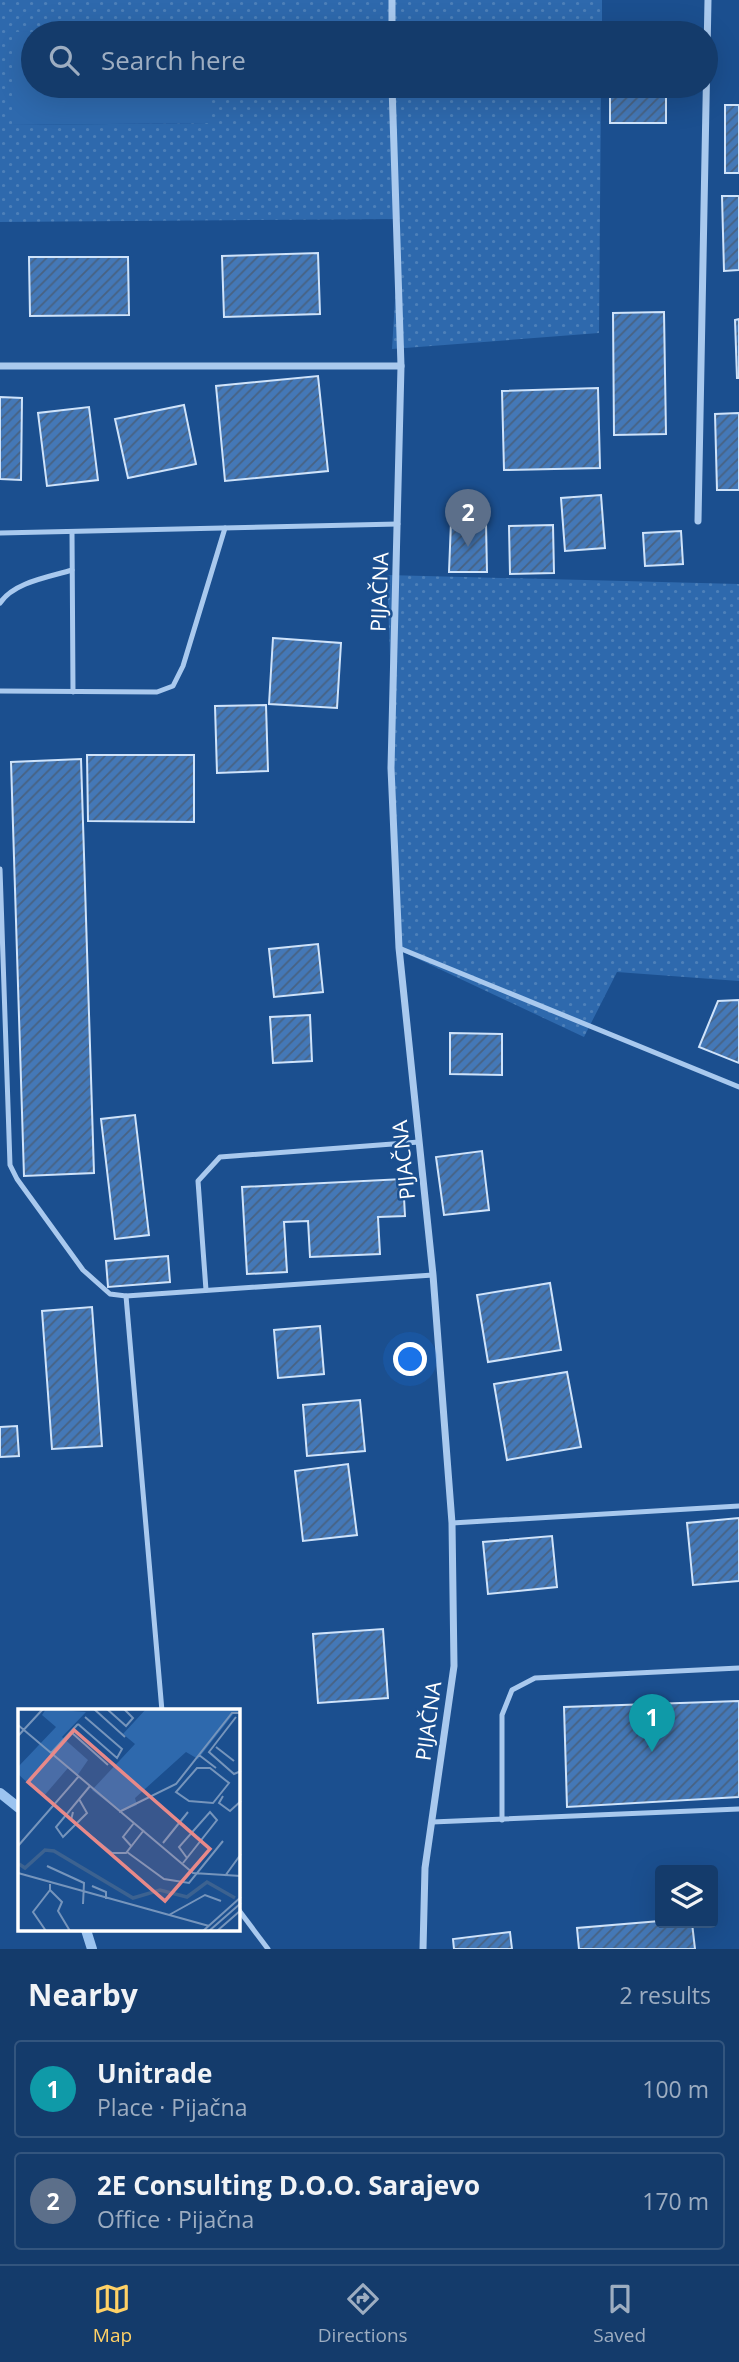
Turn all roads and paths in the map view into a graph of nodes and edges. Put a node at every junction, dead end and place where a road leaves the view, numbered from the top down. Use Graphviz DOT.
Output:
graph roads {
  1 [pos="392,0"];
  2 [pos="708,0"];
  3 [pos="392,21"];
  4 [pos="708,21"];
  5 [pos="392,98"];
  6 [pos="706,98"];
  7 [pos="0,366"];
  8 [pos="401,366"];
  9 [pos="698,521"];
  10 [pos="398,524"];
  11 [pos="225,528"];
  12 [pos="72,531"];
  13 [pos="0,533"];
  14 [pos="72,570"];
  15 [pos="0,603"];
  16 [pos="0,691"];
  17 [pos="73,692"];
  18 [pos="0,869"];
  19 [pos="399,948"];
  20 [pos="739,1087"];
  21 [pos="419,1142"];
  22 [pos="433,1275"];
  23 [pos="206,1290"];
  24 [pos="126,1296"];
  25 [pos="739,1506"];
  26 [pos="452,1523"];
  27 [pos="739,1668"];
  28 [pos="162,1709"];
  29 [pos="739,1809"];
  30 [pos="502,1820"];
  31 [pos="432,1822"];
  32 [pos="240,1912"];
  33 [pos="268,1949"];
  34 [pos="423,1949"];
  1 -- 3 [label="street"];
  2 -- 4 [label="street"];
  5 -- 8 [label="street, PIJAČNA"];
  6 -- 9 [label="street"];
  7 -- 8 [label="street"];
  8 -- 10 [label="street, PIJAČNA"];
  10 -- 11 [label="lane"];
  10 -- 19 [label="street, PIJAČNA"];
  11 -- 12 [label="lane"];
  11 -- 17 [label="lane"];
  12 -- 13 [label="lane"];
  12 -- 14 [label="lane"];
  14 -- 15 [label="lane"];
  14 -- 17 [label="lane"];
  16 -- 17 [label="lane"];
  18 -- 24 [label="lane"];
  19 -- 20 [label="lane"];
  19 -- 21 [label="street, PIJAČNA"];
  21 -- 22 [label="street, PIJAČNA"];
  21 -- 23 [label="lane"];
  22 -- 23 [label="lane"];
  22 -- 26 [label="street, PIJAČNA"];
  23 -- 24 [label="lane"];
  24 -- 28 [label="lane"];
  25 -- 26 [label="lane"];
  26 -- 31 [label="street, PIJAČNA"];
  27 -- 30 [label="lane"];
  29 -- 30 [label="lane"];
  30 -- 31 [label="lane"];
  31 -- 34 [label="street, PIJAČNA"];
  32 -- 33 [label="lane"];
}
